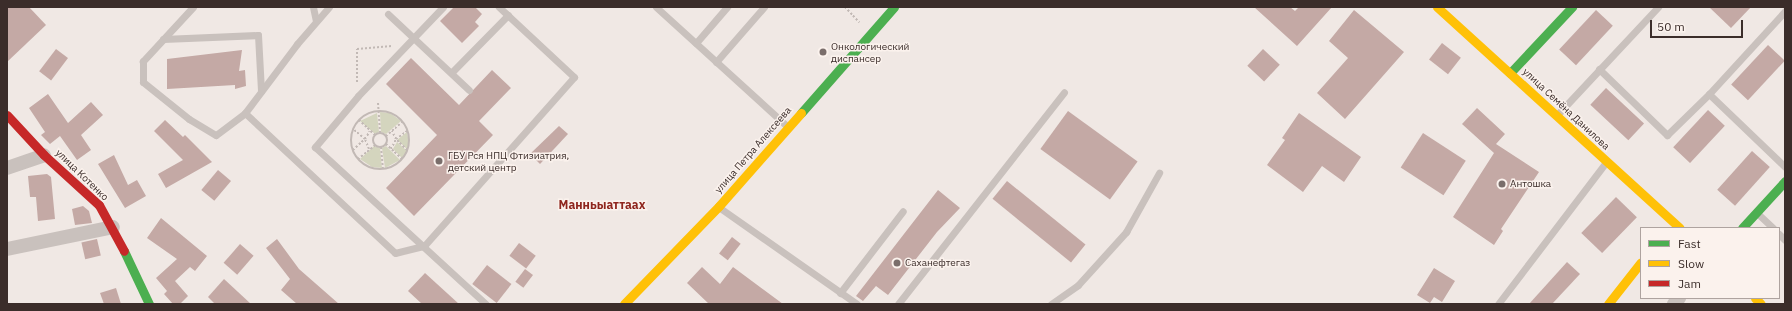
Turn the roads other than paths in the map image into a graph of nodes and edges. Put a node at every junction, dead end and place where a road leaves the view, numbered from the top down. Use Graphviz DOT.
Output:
graph roads {
  1 [pos="193,7"];
  2 [pos="313,7"];
  3 [pos="329,7"];
  4 [pos="443,7"];
  5 [pos="499,7"];
  6 [pos="656,7"];
  7 [pos="726,7"];
  8 [pos="764,7"];
  9 [pos="894,7"];
  10 [pos="1437,7"];
  11 [pos="1572,7"];
  12 [pos="1658,7"];
  13 [pos="1785,11"];
  14 [pos="388,14"];
  15 [pos="508,15"];
  16 [pos="316,21"];
  17 [pos="413,37"];
  18 [pos="163,39"];
  19 [pos="696,43"];
  20 [pos="716,62"];
  21 [pos="1599,69"];
  22 [pos="452,72"];
  23 [pos="1510,73"];
  24 [pos="469,90"];
  25 [pos="261,91"];
  26 [pos="1064,92"];
  27 [pos="1709,94"];
  28 [pos="245,113"];
  29 [pos="7,115"];
  30 [pos="1557,115"];
  31 [pos="788,126"];
  32 [pos="44,155"];
  33 [pos="1606,162"];
  34 [pos="1785,167"];
  35 [pos="7,168"];
  36 [pos="1159,173"];
  37 [pos="1785,181"];
  38 [pos="719,206"];
  39 [pos="903,211"];
  40 [pos="1757,212"];
  41 [pos="1673,226"];
  42 [pos="113,227"];
  43 [pos="1743,227"];
  44 [pos="1772,227"];
  45 [pos="424,246"];
  46 [pos="7,249"];
  47 [pos="1640,263"];
  48 [pos="840,293"];
  49 [pos="149,304"];
  50 [pos="486,304"];
  51 [pos="624,304"];
  52 [pos="857,304"];
  53 [pos="898,304"];
  54 [pos="1051,304"];
  55 [pos="1498,304"];
  56 [pos="1608,304"];
  1 -- 18 [label="lane"];
  2 -- 16 [label="lane"];
  3 -- 16 [label="lane"];
  4 -- 17 [label="lane"];
  5 -- 15 [label="lane"];
  6 -- 19 [label="lane"];
  7 -- 19 [label="lane"];
  8 -- 20 [label="lane"];
  9 -- 31 [label="street, улица Петра Алексеева"];
  10 -- 23 [label="street, улица Семёна Данилова"];
  11 -- 23 [label="street"];
  12 -- 21 [label="lane"];
  13 -- 27 [label="lane"];
  14 -- 17 [label="lane"];
  15 -- 22 [label="lane"];
  15 -- 45 [label="lane"];
  16 -- 25 [label="lane"];
  17 -- 22 [label="lane"];
  17 -- 45 [label="lane"];
  18 -- 25 [label="lane"];
  18 -- 28 [label="lane"];
  19 -- 20 [label="lane"];
  20 -- 31 [label="lane"];
  21 -- 27 [label="lane"];
  21 -- 30 [label="lane"];
  22 -- 24 [label="lane"];
  23 -- 30 [label="street, улица Семёна Данилова"];
  25 -- 28 [label="lane"];
  26 -- 53 [label="lane"];
  27 -- 34 [label="lane"];
  28 -- 45 [label="lane"];
  29 -- 32 [label="street, улица Котенко"];
  30 -- 33 [label="street, улица Семёна Данилова"];
  31 -- 38 [label="street, улица Петра Алексеева"];
  32 -- 35 [label="street"];
  32 -- 42 [label="street, улица Котенко"];
  33 -- 41 [label="street, улица Семёна Данилова"];
  33 -- 55 [label="lane"];
  36 -- 54 [label="lane"];
  37 -- 40 [label="street"];
  38 -- 48 [label="lane"];
  38 -- 51 [label="street, улица Петра Алексеева"];
  39 -- 48 [label="lane"];
  40 -- 43 [label="street"];
  40 -- 44 [label="lane"];
  42 -- 46 [label="street"];
  42 -- 49 [label="street, улица Котенко"];
  45 -- 50 [label="lane"];
  47 -- 56 [label="street"];
  48 -- 52 [label="lane"];
}
